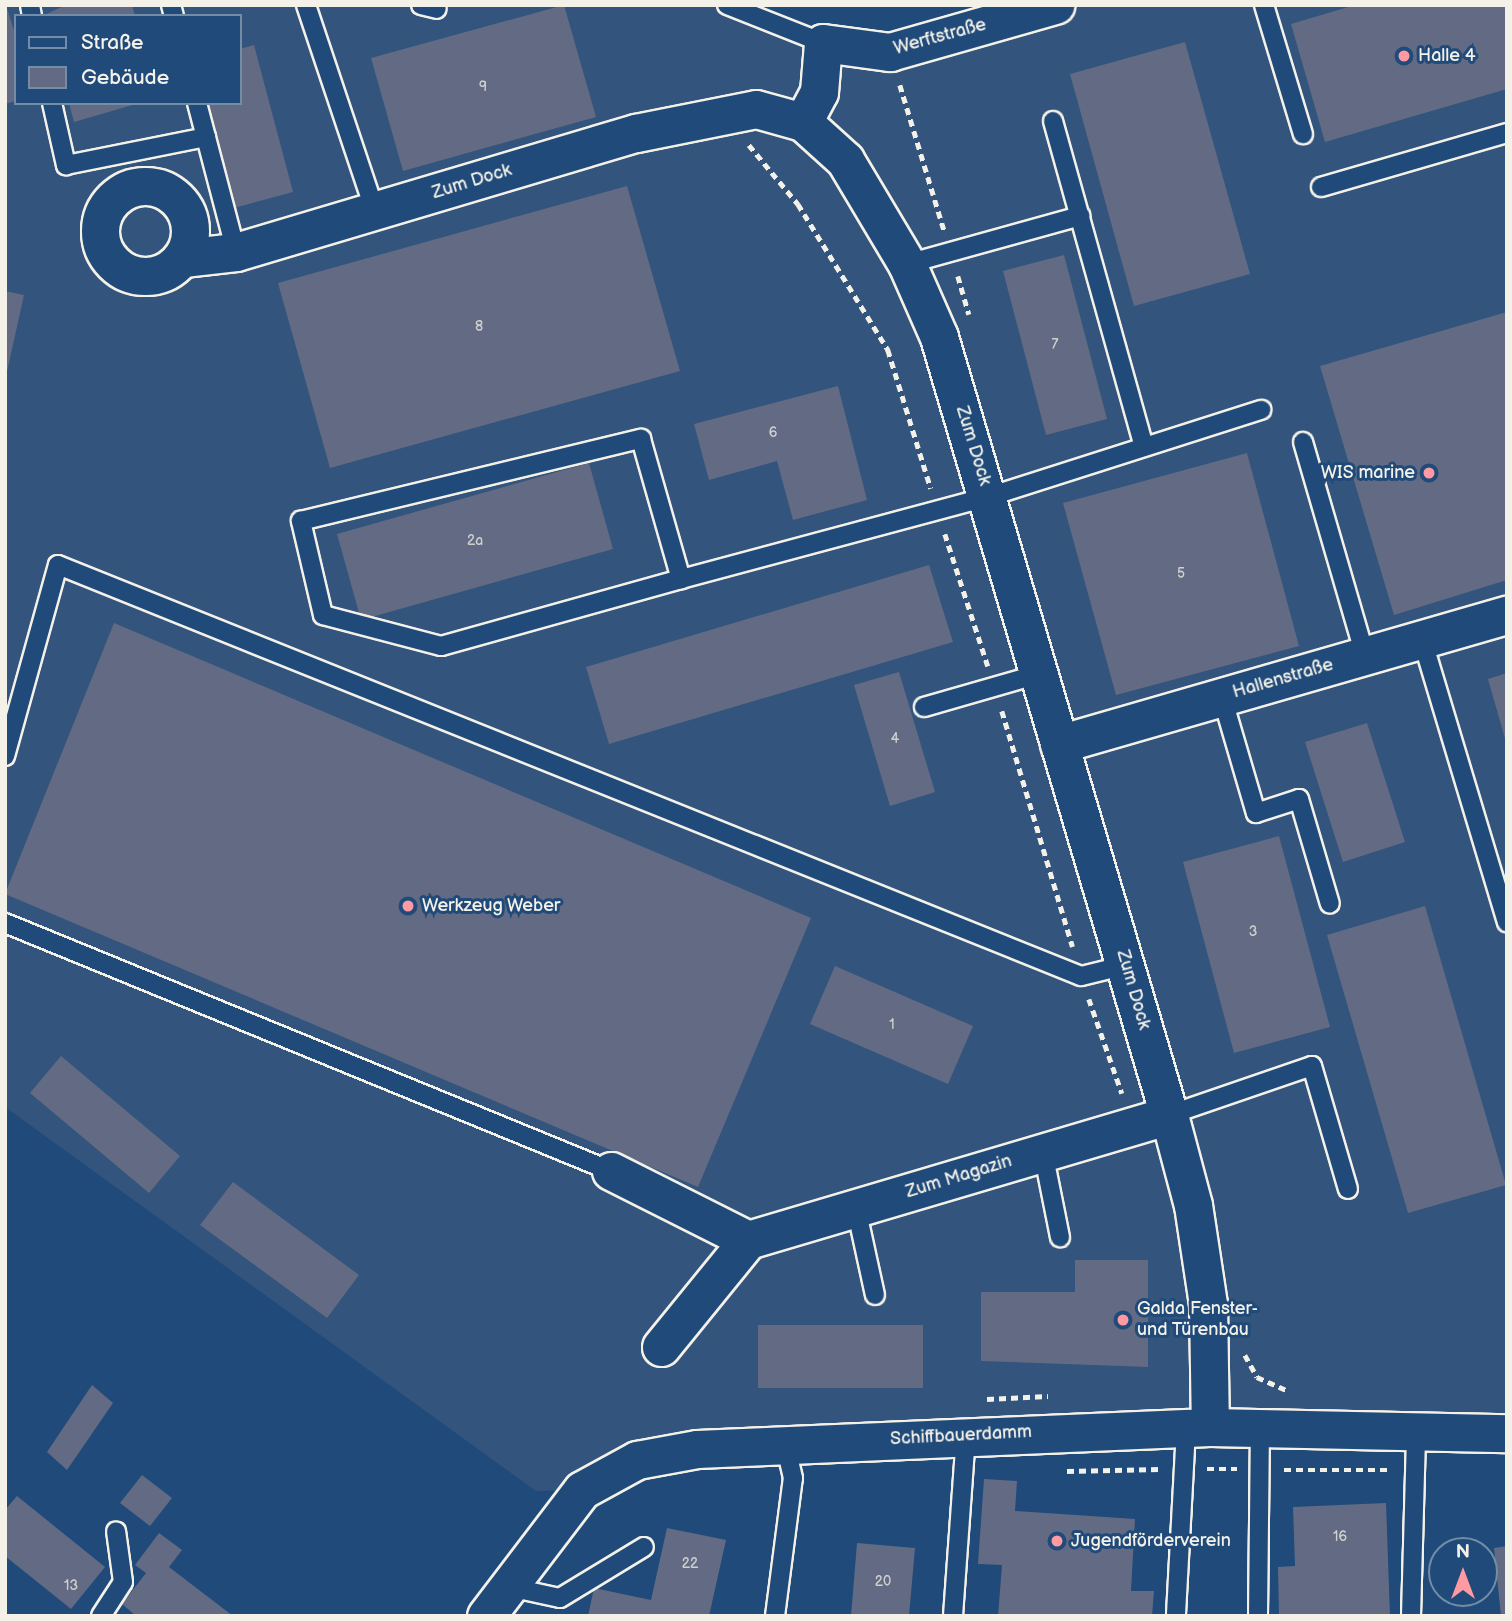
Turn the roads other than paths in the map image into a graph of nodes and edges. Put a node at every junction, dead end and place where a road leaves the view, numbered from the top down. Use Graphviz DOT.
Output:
graph roads {
  1 [pos="306,5"];
  2 [pos="727,5"];
  3 [pos="1055,5"];
  4 [pos="1264,5"];
  5 [pos="822,43"];
  6 [pos="52,105"];
  7 [pos="198,105"];
  8 [pos="1053,121"];
  9 [pos="803,122"];
  10 [pos="1507,133"];
  11 [pos="1303,134"];
  12 [pos="206,138"];
  13 [pos="1321,187"];
  14 [pos="374,211"];
  15 [pos="1080,216"];
  16 [pos="236,252"];
  17 [pos="183,258"];
  18 [pos="907,264"];
  19 [pos="1261,410"];
  20 [pos="1303,442"];
  21 [pos="1144,446"];
  22 [pos="988,497"];
  23 [pos="681,579"];
  24 [pos="1507,615"];
  25 [pos="1422,639"];
  26 [pos="1365,655"];
  27 [pos="1039,674"];
  28 [pos="1222,697"];
  29 [pos="924,707"];
  30 [pos="1059,744"];
  31 [pos="5,756"];
  32 [pos="1330,904"];
  33 [pos="5,923"];
  34 [pos="1507,923"];
  35 [pos="1126,965"];
  36 [pos="1169,1115"];
  37 [pos="1043,1152"];
  38 [pos="611,1171"];
  39 [pos="1348,1189"];
  40 [pos="856,1208"];
  41 [pos="1060,1237"];
  42 [pos="748,1240"];
  43 [pos="875,1296"];
  44 [pos="661,1347"];
  45 [pos="1198,1427"];
  46 [pos="1260,1428"];
  47 [pos="1416,1433"];
  48 [pos="1507,1433"];
  49 [pos="967,1435"];
  50 [pos="785,1444"];
  51 [pos="116,1531"];
  52 [pos="644,1547"];
  53 [pos="509,1587"];
  54 [pos="1176,1614"];
  55 [pos="101,1616"];
  56 [pos="486,1616"];
  57 [pos="775,1616"];
  58 [pos="953,1616"];
  59 [pos="1258,1616"];
  60 [pos="1411,1616"];
  1 -- 14 [label="lane"];
  2 -- 5 [label="lane, Werftstraße"];
  3 -- 5 [label="street, Werftstraße"];
  4 -- 11 [label="lane"];
  5 -- 9 [label="street"];
  6 -- 12 [label="lane"];
  7 -- 12 [label="lane"];
  8 -- 15 [label="lane"];
  9 -- 14 [label="street, Zum Dock"];
  9 -- 18 [label="street, Zum Dock"];
  10 -- 13 [label="lane"];
  12 -- 16 [label="lane"];
  14 -- 16 [label="street, Zum Dock"];
  15 -- 18 [label="lane"];
  15 -- 21 [label="lane"];
  16 -- 17 [label="street, Zum Dock"];
  18 -- 22 [label="street, Zum Dock"];
  19 -- 21 [label="lane"];
  20 -- 26 [label="lane"];
  21 -- 22 [label="lane"];
  22 -- 23 [label="lane"];
  22 -- 27 [label="street, Zum Dock"];
  23 -- 23 [label="lane"];
  24 -- 25 [label="street, Hallenstraße"];
  25 -- 26 [label="street, Hallenstraße"];
  25 -- 34 [label="lane"];
  26 -- 28 [label="street, Hallenstraße"];
  27 -- 29 [label="lane"];
  27 -- 30 [label="street, Zum Dock"];
  28 -- 30 [label="street, Hallenstraße"];
  28 -- 32 [label="lane"];
  30 -- 35 [label="street, Zum Dock"];
  31 -- 35 [label="lane"];
  33 -- 38 [label="lane"];
  35 -- 36 [label="street, Zum Dock"];
  36 -- 37 [label="street, Zum Magazin"];
  36 -- 39 [label="lane"];
  36 -- 45 [label="street, Zum Dock"];
  37 -- 40 [label="street, Zum Magazin"];
  37 -- 41 [label="lane"];
  38 -- 42 [label="street"];
  40 -- 42 [label="street, Zum Magazin"];
  40 -- 43 [label="lane"];
  42 -- 44 [label="street"];
  45 -- 46 [label="street, Schiffbauerdamm"];
  45 -- 49 [label="street, Schiffbauerdamm"];
  45 -- 54 [label="lane"];
  46 -- 47 [label="street, Schiffbauerdamm"];
  46 -- 59 [label="lane"];
  47 -- 48 [label="street, Schiffbauerdamm"];
  47 -- 60 [label="lane"];
  49 -- 50 [label="street, Schiffbauerdamm"];
  49 -- 58 [label="lane"];
  50 -- 53 [label="street, Schiffbauerdamm"];
  50 -- 57 [label="lane"];
  51 -- 55 [label="lane"];
  52 -- 53 [label="lane"];
  53 -- 56 [label="street, Schiffbauerdamm"];
}
